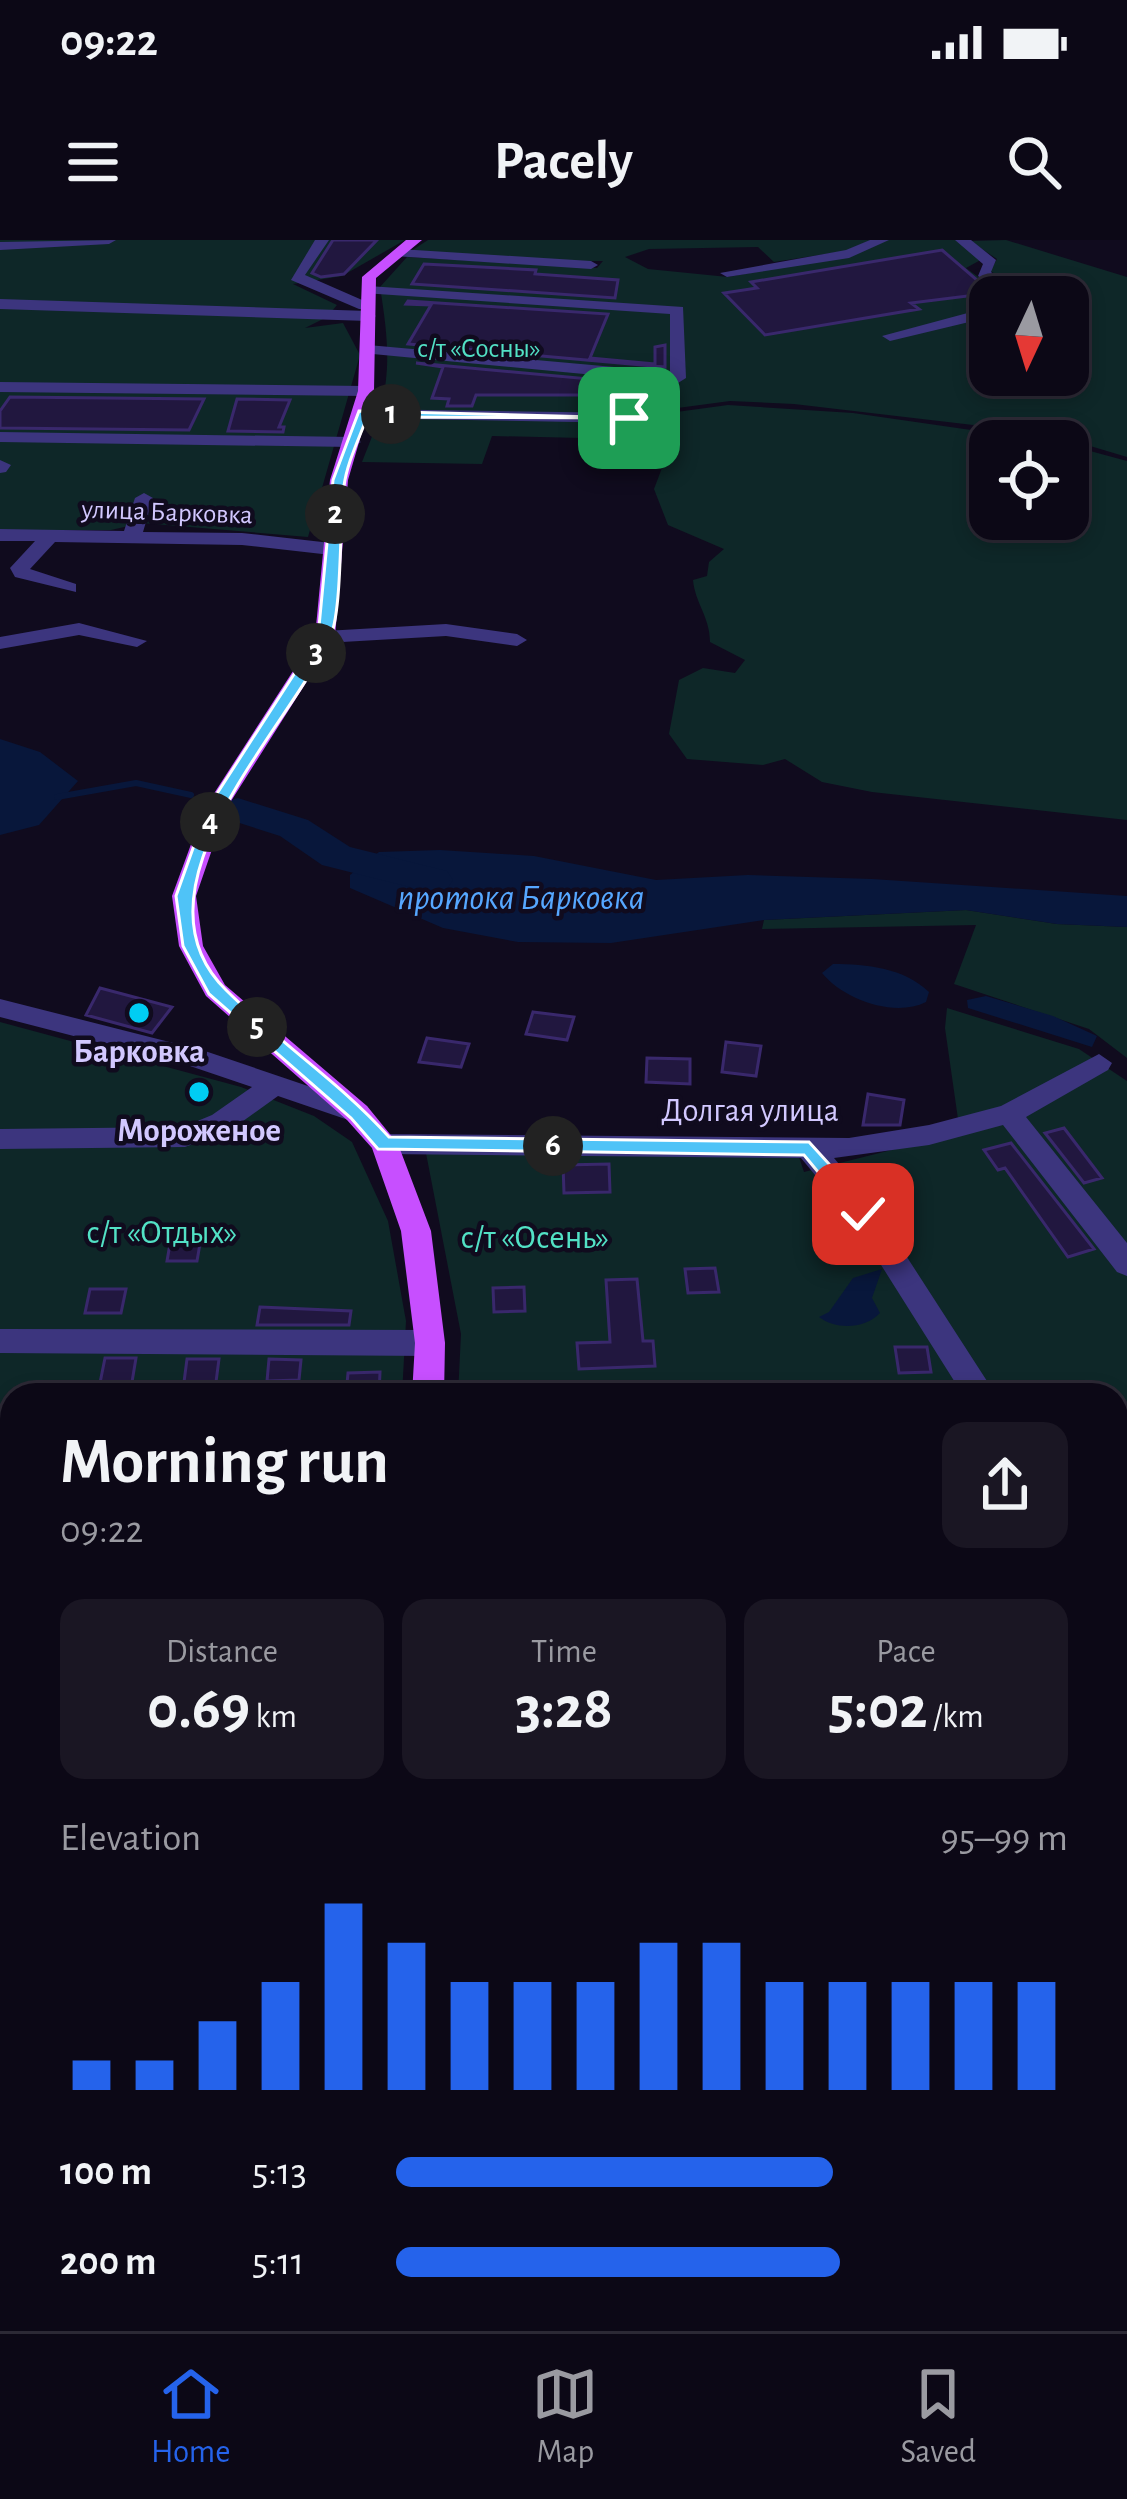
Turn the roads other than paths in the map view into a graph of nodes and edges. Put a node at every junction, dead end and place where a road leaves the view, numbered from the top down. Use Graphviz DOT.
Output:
graph roads {
  1 [pos="109,240"];
  2 [pos="322,240"];
  3 [pos="415,240"];
  4 [pos="882,240"];
  5 [pos="962,240"];
  6 [pos="0,246"];
  7 [pos="399,253"];
  8 [pos="591,265"];
  9 [pos="727,273"];
  10 [pos="987,276"];
  11 [pos="0,304"];
  12 [pos="368,305"];
  13 [pos="969,317"];
  14 [pos="890,336"];
  15 [pos="368,350"];
  16 [pos="0,387"];
  17 [pos="366,391"];
  18 [pos="363,414"];
  19 [pos="629,418"];
  20 [pos="0,437"];
  21 [pos="352,442"];
  22 [pos="144,498"];
  23 [pos="0,535"];
  24 [pos="50,536"];
  25 [pos="131,536"];
  26 [pos="331,549"];
  27 [pos="69,588"];
  28 [pos="325,637"];
  29 [pos="518,640"];
  30 [pos="137,641"];
  31 [pos="0,643"];
  32 [pos="0,1008"];
  33 [pos="1099,1063"];
  34 [pos="275,1085"];
  35 [pos="357,1113"];
  36 [pos="1009,1114"];
  37 [pos="0,1139"];
  38 [pos="384,1144"];
  39 [pos="809,1148"];
  40 [pos="1127,1264"];
  41 [pos="0,1341"];
  42 [pos="430,1343"];
  43 [pos="428,1383"];
  44 [pos="972,1383"];
  1 -- 6 [label="street"];
  2 -- 12 [label="street"];
  3 -- 7 [label="main road"];
  4 -- 9 [label="street"];
  5 -- 10 [label="street"];
  7 -- 8 [label="street"];
  7 -- 12 [label="main road"];
  11 -- 12 [label="street"];
  12 -- 15 [label="main road"];
  12 -- 15 [label="street"];
  13 -- 14 [label="street"];
  15 -- 17 [label="main road"];
  16 -- 17 [label="street"];
  17 -- 18 [label="main road"];
  18 -- 19 [label="street"];
  18 -- 21 [label="main road"];
  20 -- 21 [label="street"];
  21 -- 26 [label="main road"];
  22 -- 25 [label="street"];
  23 -- 24 [label="street, улица Барковка"];
  24 -- 25 [label="street, улица Барковка"];
  24 -- 27 [label="street"];
  25 -- 26 [label="street, улица Барковка"];
  26 -- 28 [label="main road"];
  28 -- 29 [label="street"];
  28 -- 35 [label="main road"];
  30 -- 31 [label="street"];
  32 -- 34 [label="street"];
  33 -- 36 [label="street, Долгая улица"];
  34 -- 35 [label="street"];
  34 -- 37 [label="street"];
  35 -- 38 [label="main road"];
  36 -- 39 [label="street, Долгая улица"];
  36 -- 40 [label="street"];
  38 -- 39 [label="street, Долгая улица"];
  38 -- 42 [label="main road"];
  39 -- 44 [label="street"];
  41 -- 42 [label="street"];
  42 -- 43 [label="main road"];
}
